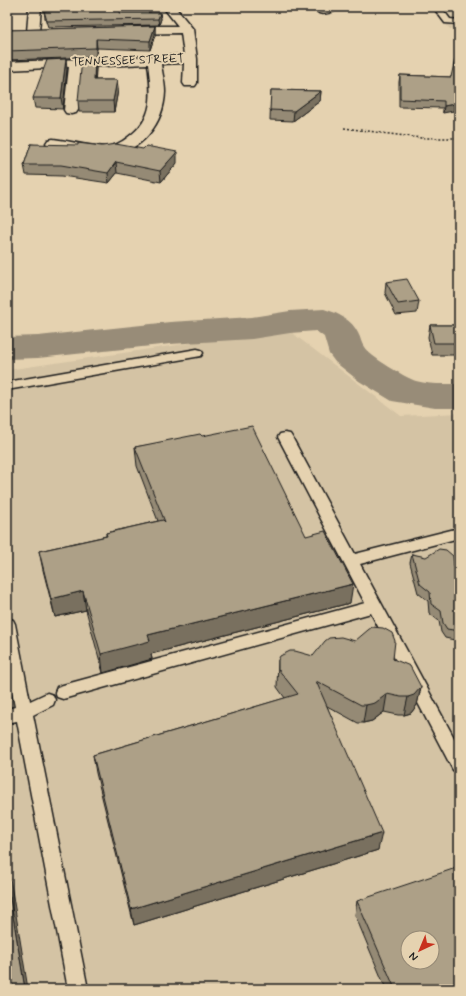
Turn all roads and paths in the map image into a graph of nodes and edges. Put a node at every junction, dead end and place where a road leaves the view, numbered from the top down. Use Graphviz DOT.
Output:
graph roads {
  1 [pos="35,7"];
  2 [pos="169,7"];
  3 [pos="452,7"];
  4 [pos="459,22"];
  5 [pos="188,29"];
  6 [pos="118,30"];
  7 [pos="20,32"];
  8 [pos="33,32"];
  9 [pos="48,32"];
  10 [pos="191,59"];
  11 [pos="154,60"];
  12 [pos="76,63"];
  13 [pos="7,66"];
  14 [pos="190,83"];
  15 [pos="71,110"];
  16 [pos="344,128"];
  17 [pos="459,138"];
  18 [pos="53,143"];
  19 [pos="197,353"];
  20 [pos="7,386"];
  21 [pos="285,437"];
  22 [pos="459,533"];
  23 [pos="351,561"];
  24 [pos="375,606"];
  25 [pos="7,624"];
  26 [pos="63,692"];
  27 [pos="47,700"];
  28 [pos="15,714"];
  29 [pos="459,764"];
  30 [pos="78,989"];
  1 -- 8 [label="street"];
  2 -- 5 [label="street"];
  3 -- 4 [label="lane"];
  5 -- 6 [label="street"];
  5 -- 10 [label="street, TENNESSEE STREET"];
  7 -- 8 [label="street"];
  8 -- 9 [label="street"];
  10 -- 11 [label="street, TENNESSEE STREET"];
  10 -- 14 [label="street"];
  11 -- 12 [label="street, TENNESSEE STREET"];
  11 -- 18 [label="street"];
  12 -- 13 [label="street, TENNESSEE STREET"];
  12 -- 15 [label="street"];
  16 -- 17 [label="path"];
  19 -- 20 [label="lane"];
  21 -- 23 [label="lane"];
  22 -- 23 [label="lane"];
  23 -- 24 [label="lane"];
  24 -- 26 [label="lane"];
  24 -- 29 [label="lane"];
  25 -- 28 [label="lane"];
  27 -- 28 [label="lane"];
  28 -- 30 [label="lane"];
}
